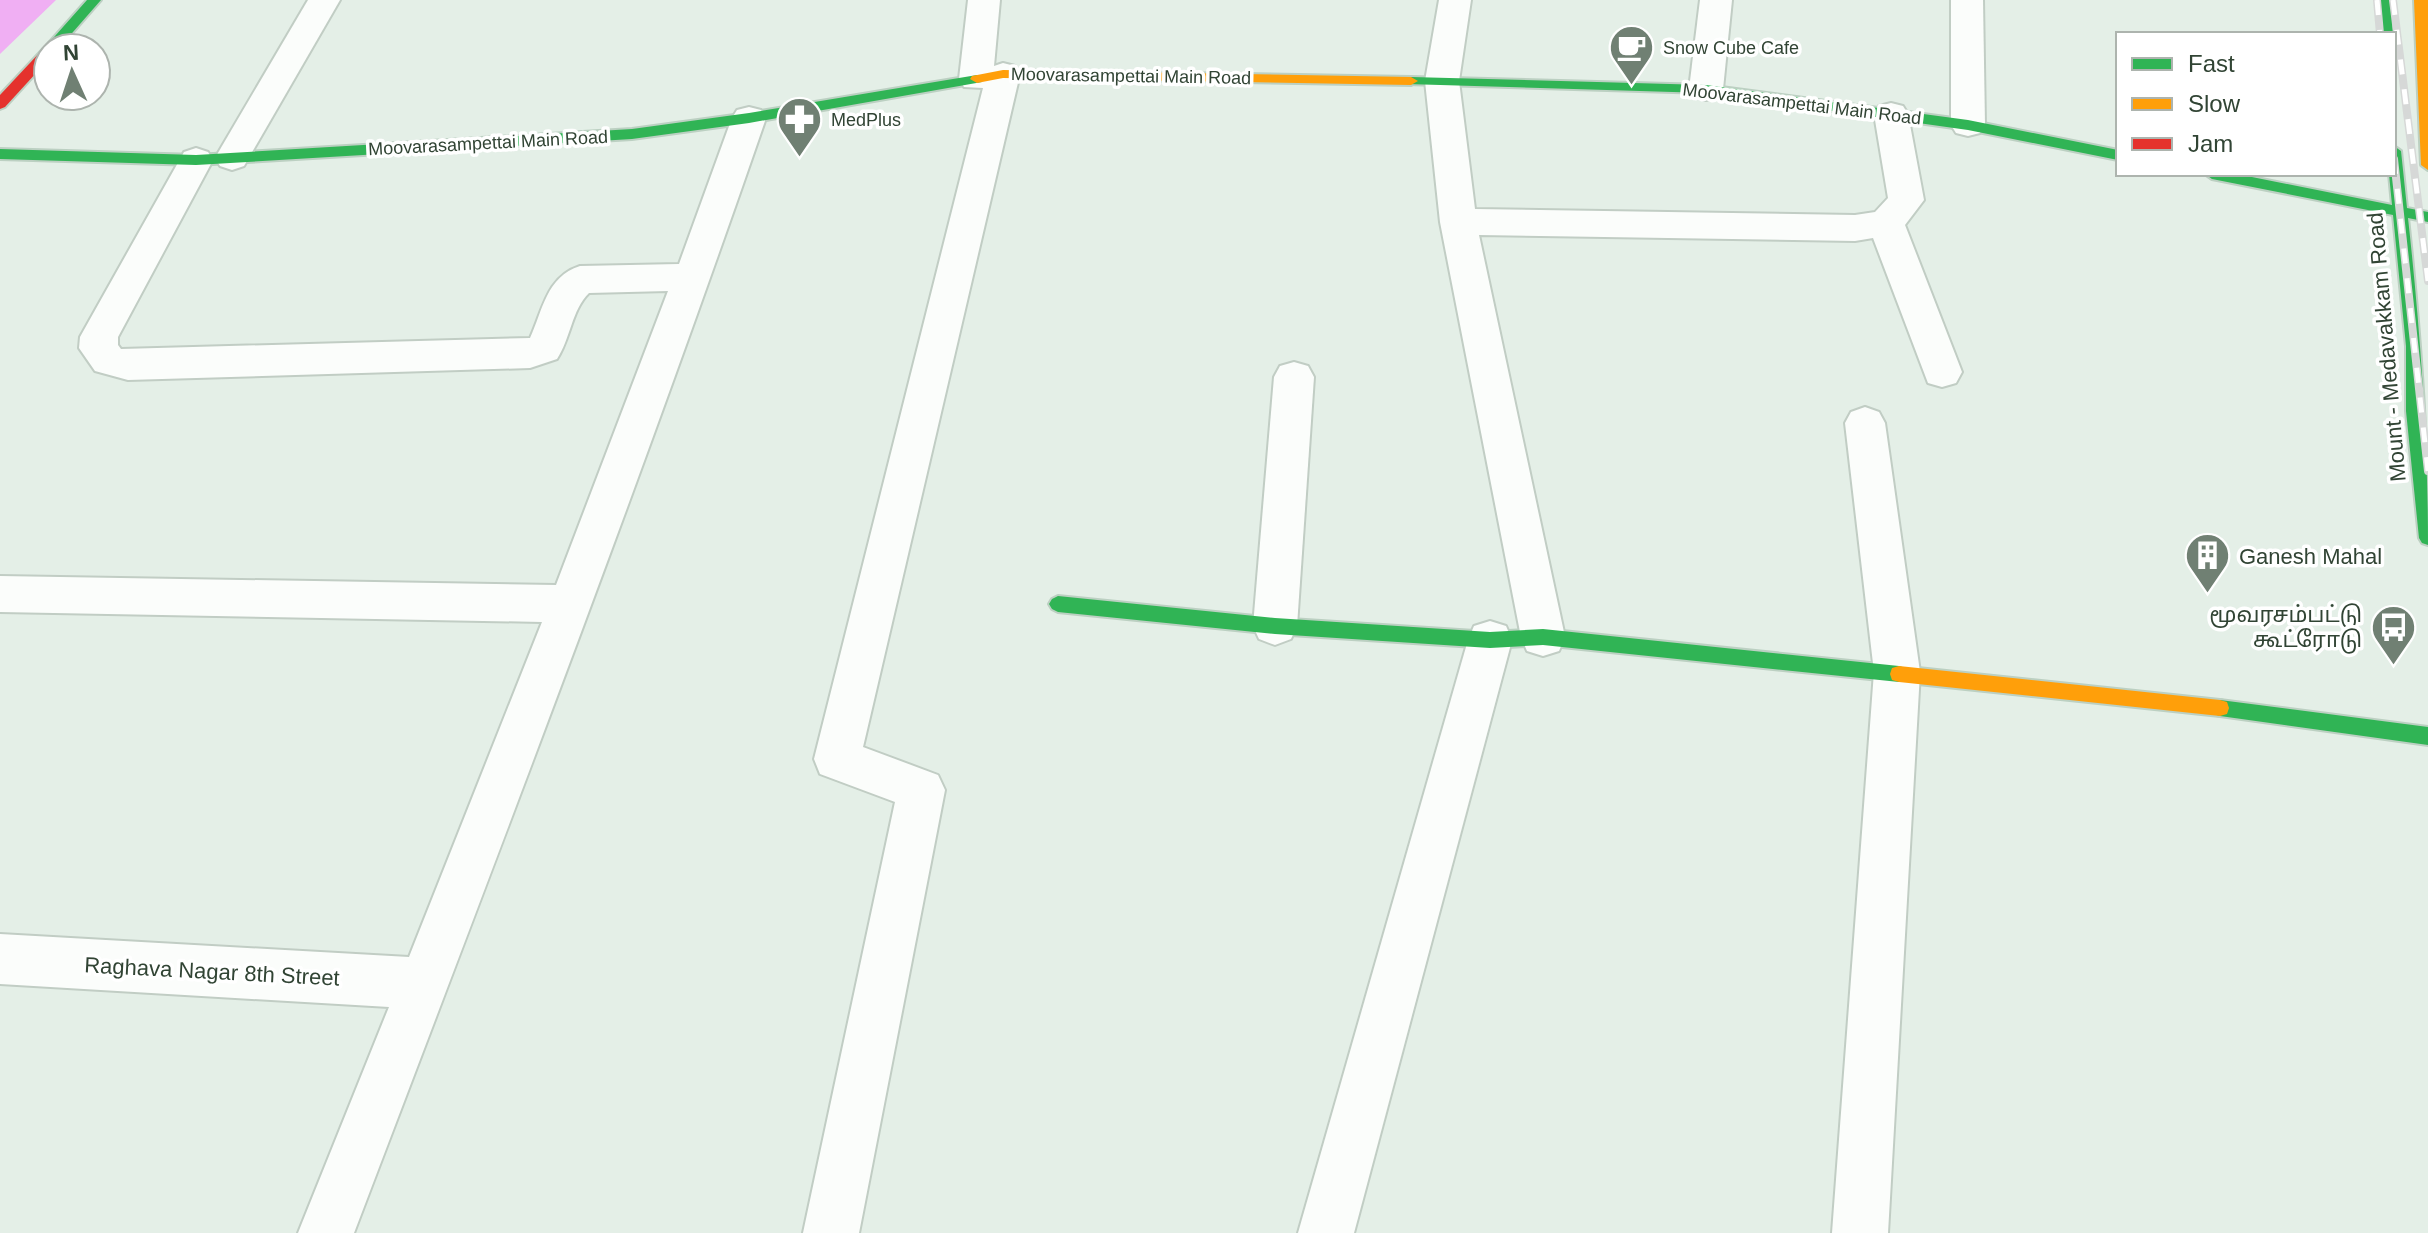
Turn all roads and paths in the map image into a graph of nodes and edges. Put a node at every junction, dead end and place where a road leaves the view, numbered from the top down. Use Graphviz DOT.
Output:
graph roads {
  1 [pos="94,0"];
  2 [pos="324,0"];
  3 [pos="984,0"];
  4 [pos="1455,0"];
  5 [pos="1716,0"];
  6 [pos="1967,0"];
  7 [pos="2384,0"];
  8 [pos="2421,0"];
  9 [pos="66,32"];
  10 [pos="2386,32"];
  11 [pos="32,69"];
  12 [pos="990,77"];
  13 [pos="1442,81"];
  14 [pos="1706,89"];
  15 [pos="0,104"];
  16 [pos="1891,114"];
  17 [pos="749,118"];
  18 [pos="1968,125"];
  19 [pos="0,154"];
  20 [pos="2116,155"];
  21 [pos="214,159"];
  22 [pos="2428,165"];
  23 [pos="2222,176"];
  24 [pos="2396,176"];
  25 [pos="2398,211"];
  26 [pos="2428,217"];
  27 [pos="1458,222"];
  28 [pos="1886,223"];
  29 [pos="694,277"];
  30 [pos="1942,372"];
  31 [pos="1294,377"];
  32 [pos="1865,423"];
  33 [pos="2428,538"];
  34 [pos="0,594"];
  35 [pos="571,604"];
  36 [pos="1058,604"];
  37 [pos="1275,626"];
  38 [pos="1543,637"];
  39 [pos="1490,640"];
  40 [pos="1897,672"];
  41 [pos="2428,736"];
  42 [pos="0,959"];
  43 [pos="423,983"];
  44 [pos="326,1233"];
  45 [pos="831,1233"];
  46 [pos="1326,1233"];
  47 [pos="1860,1233"];
  1 -- 9 [label="street"];
  2 -- 21 [label="street"];
  3 -- 12 [label="street"];
  4 -- 13 [label="street"];
  5 -- 14 [label="street"];
  6 -- 18 [label="street"];
  7 -- 10 [label="street"];
  8 -- 22 [label="street"];
  11 -- 15 [label="street"];
  12 -- 13 [label="street, Moovarasampettai Main Road"];
  12 -- 17 [label="street, Moovarasampettai Main Road"];
  12 -- 45 [label="street"];
  13 -- 14 [label="street, Moovarasampettai Main Road"];
  13 -- 27 [label="street"];
  14 -- 16 [label="street, Moovarasampettai Main Road"];
  16 -- 18 [label="street, Moovarasampettai Main Road"];
  16 -- 28 [label="street"];
  17 -- 21 [label="street, Moovarasampettai Main Road"];
  17 -- 29 [label="street"];
  18 -- 20 [label="street, Moovarasampettai Main Road"];
  19 -- 21 [label="street, Moovarasampettai Main Road"];
  21 -- 29 [label="street"];
  23 -- 25 [label="street"];
  24 -- 25 [label="street, Mount - Medavakkam Road"];
  25 -- 26 [label="street"];
  25 -- 33 [label="street, Mount - Medavakkam Road"];
  27 -- 28 [label="street"];
  27 -- 38 [label="street"];
  28 -- 30 [label="street"];
  29 -- 35 [label="street"];
  31 -- 37 [label="street"];
  32 -- 40 [label="street"];
  34 -- 35 [label="street"];
  35 -- 43 [label="street"];
  36 -- 37 [label="street"];
  37 -- 39 [label="street"];
  38 -- 39 [label="street"];
  38 -- 40 [label="street"];
  39 -- 46 [label="street"];
  40 -- 41 [label="street"];
  40 -- 47 [label="street"];
  42 -- 43 [label="street, Raghava Nagar 8th Street"];
  43 -- 44 [label="street"];
}
